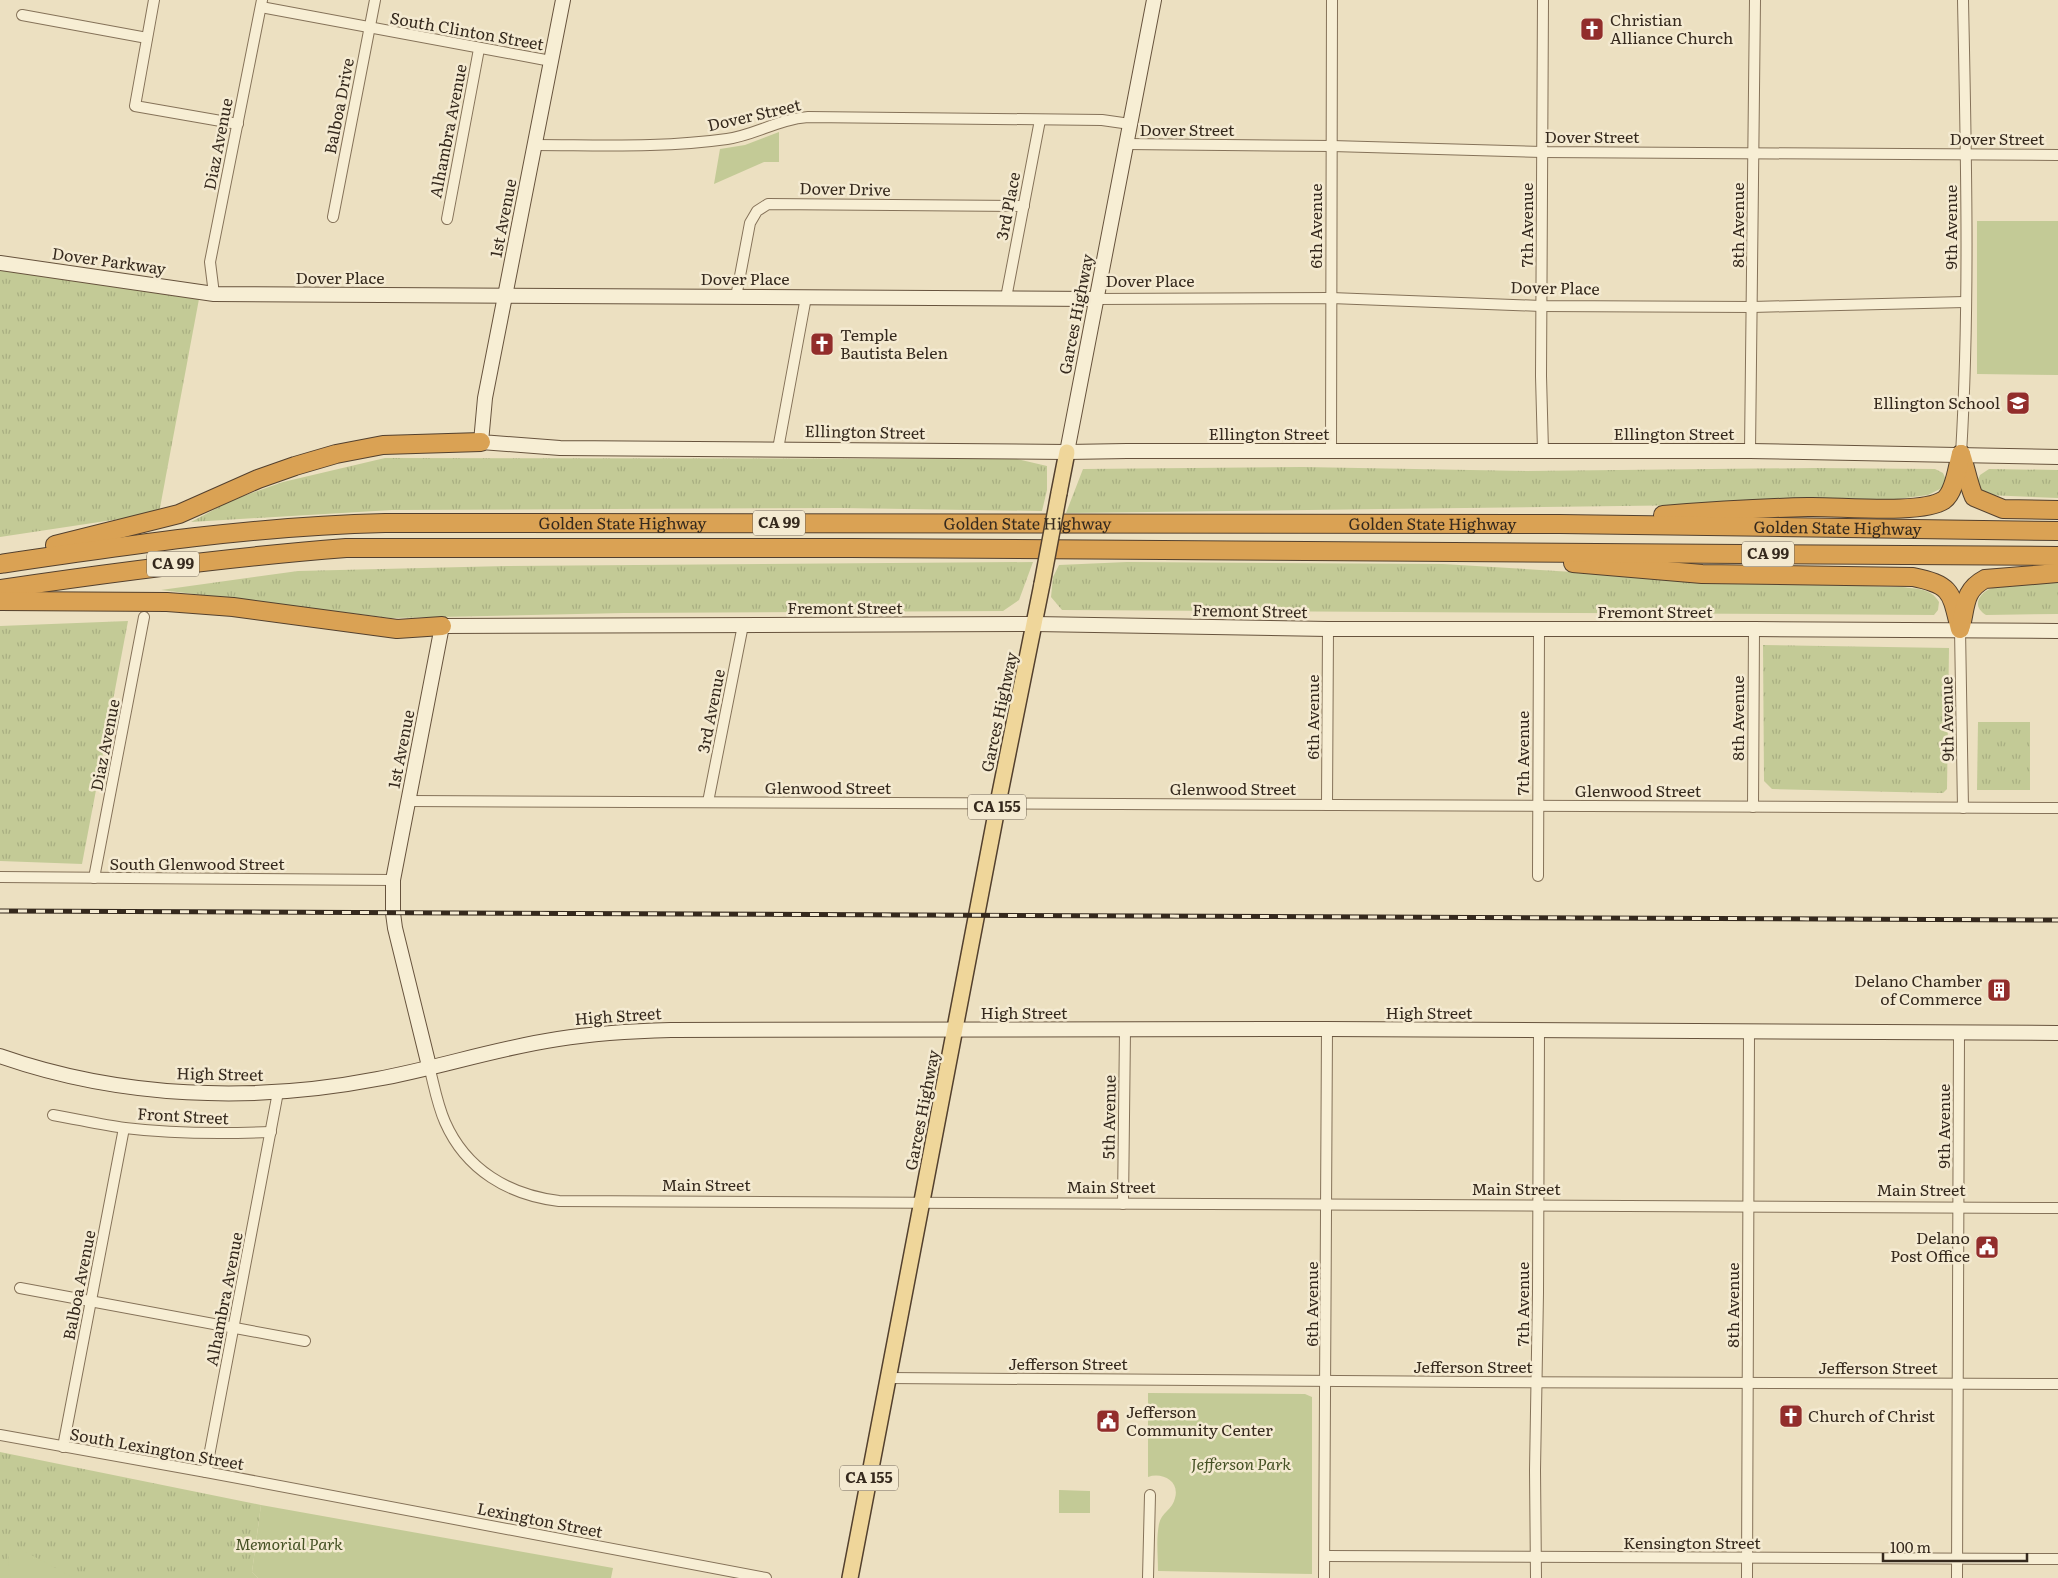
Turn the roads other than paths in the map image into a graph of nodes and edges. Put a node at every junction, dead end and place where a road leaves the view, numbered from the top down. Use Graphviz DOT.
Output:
graph roads {
  1 [pos="154,0"];
  2 [pos="375,0"];
  3 [pos="563,0"];
  4 [pos="1154,0"];
  5 [pos="1332,0"];
  6 [pos="1542,0"];
  7 [pos="1755,0"];
  8 [pos="1963,0"];
  9 [pos="261,4"];
  10 [pos="22,15"];
  11 [pos="369,28"];
  12 [pos="147,38"];
  13 [pos="479,49"];
  14 [pos="551,61"];
  15 [pos="1040,120"];
  16 [pos="238,124"];
  17 [pos="1130,124"];
  18 [pos="1126,144"];
  19 [pos="535,145"];
  20 [pos="1332,146"];
  21 [pos="1542,152"];
  22 [pos="1753,153"];
  23 [pos="1966,154"];
  24 [pos="2058,154"];
  25 [pos="1024,206"];
  26 [pos="333,217"];
  27 [pos="446,219"];
  28 [pos="0,263"];
  29 [pos="214,294"];
  30 [pos="506,296"];
  31 [pos="736,297"];
  32 [pos="806,297"];
  33 [pos="1006,298"];
  34 [pos="1331,298"];
  35 [pos="1096,299"];
  36 [pos="1965,302"];
  37 [pos="1541,306"];
  38 [pos="1752,307"];
  39 [pos="481,442"];
  40 [pos="778,449"];
  41 [pos="1331,451"];
  42 [pos="1543,451"];
  43 [pos="1750,451"];
  44 [pos="1067,452"];
  45 [pos="1961,454"];
  46 [pos="2058,457"];
  47 [pos="2058,510"];
  48 [pos="1560,524"];
  49 [pos="2058,530"];
  50 [pos="1478,552"];
  51 [pos="2058,556"];
  52 [pos="0,559"];
  53 [pos="0,564"];
  54 [pos="2058,573"];
  55 [pos="0,589"];
  56 [pos="0,601"];
  57 [pos="144,617"];
  58 [pos="1035,624"];
  59 [pos="442,626"];
  60 [pos="743,626"];
  61 [pos="1754,628"];
  62 [pos="1960,629"];
  63 [pos="1328,630"];
  64 [pos="1539,630"];
  65 [pos="2058,631"];
  66 [pos="408,801"];
  67 [pos="708,802"];
  68 [pos="998,803"];
  69 [pos="1327,805"];
  70 [pos="1538,806"];
  71 [pos="1753,807"];
  72 [pos="1963,808"];
  73 [pos="2058,808"];
  74 [pos="1538,876"];
  75 [pos="0,877"];
  76 [pos="94,878"];
  77 [pos="393,880"];
  78 [pos="1327,1029"];
  79 [pos="955,1030"];
  80 [pos="1125,1030"];
  81 [pos="1539,1031"];
  82 [pos="1749,1032"];
  83 [pos="2058,1033"];
  84 [pos="1959,1034"];
  85 [pos="0,1056"];
  86 [pos="429,1066"];
  87 [pos="278,1092"];
  88 [pos="53,1115"];
  89 [pos="124,1128"];
  90 [pos="271,1132"];
  91 [pos="922,1203"];
  92 [pos="1123,1204"];
  93 [pos="1327,1205"];
  94 [pos="1538,1206"];
  95 [pos="1748,1208"];
  96 [pos="1959,1208"];
  97 [pos="2058,1208"];
  98 [pos="20,1288"];
  99 [pos="91,1301"];
  100 [pos="233,1328"];
  101 [pos="305,1341"];
  102 [pos="888,1378"];
  103 [pos="1326,1381"];
  104 [pos="1537,1383"];
  105 [pos="1958,1383"];
  106 [pos="1748,1384"];
  107 [pos="2058,1384"];
  108 [pos="0,1435"];
  109 [pos="63,1447"];
  110 [pos="206,1472"];
  111 [pos="308,1491"];
  112 [pos="1150,1496"];
  113 [pos="1325,1556"];
  114 [pos="1536,1557"];
  115 [pos="1746,1558"];
  116 [pos="1957,1559"];
  117 [pos="2058,1559"];
  118 [pos="766,1578"];
  119 [pos="850,1578"];
  120 [pos="1148,1578"];
  121 [pos="1324,1578"];
  122 [pos="1536,1578"];
  123 [pos="1747,1578"];
  124 [pos="1957,1578"];
  1 -- 12 [label="street"];
  2 -- 11 [label="street, Balboa Drive"];
  3 -- 14 [label="street, 1st Avenue"];
  4 -- 17 [label="street, Garces Highway"];
  5 -- 20 [label="street, 6th Avenue"];
  6 -- 21 [label="street, 7th Avenue"];
  7 -- 22 [label="street, 8th Avenue"];
  8 -- 23 [label="street, 9th Avenue"];
  9 -- 11 [label="street, South Clinton Street"];
  9 -- 16 [label="street, Diaz Avenue"];
  10 -- 12 [label="street"];
  11 -- 13 [label="street, South Clinton Street"];
  11 -- 26 [label="street, Balboa Drive"];
  12 -- 16 [label="street"];
  13 -- 14 [label="street, South Clinton Street"];
  13 -- 27 [label="street, Alhambra Avenue"];
  14 -- 19 [label="street, 1st Avenue"];
  15 -- 17 [label="street, Dover Street"];
  15 -- 19 [label="street, Dover Street"];
  15 -- 25 [label="street, 3rd Place"];
  16 -- 29 [label="street, Diaz Avenue"];
  17 -- 18 [label="street, Garces Highway"];
  18 -- 20 [label="street, Dover Street"];
  18 -- 35 [label="street, Garces Highway"];
  19 -- 30 [label="street, 1st Avenue"];
  20 -- 21 [label="street, Dover Street"];
  20 -- 34 [label="street, 6th Avenue"];
  21 -- 22 [label="street, Dover Street"];
  21 -- 37 [label="street, 7th Avenue"];
  22 -- 23 [label="street, Dover Street"];
  22 -- 38 [label="street, 8th Avenue"];
  23 -- 24 [label="street, Dover Street"];
  23 -- 36 [label="street, 9th Avenue"];
  25 -- 31 [label="street, Dover Drive"];
  25 -- 33 [label="street, 3rd Place"];
  28 -- 29 [label="street, Dover Parkway"];
  29 -- 30 [label="street, Dover Place"];
  30 -- 31 [label="street, Dover Place"];
  30 -- 39 [label="street, 1st Avenue"];
  31 -- 32 [label="street, Dover Place"];
  32 -- 33 [label="street, Dover Place"];
  32 -- 40 [label="street"];
  33 -- 35 [label="street, Dover Place"];
  34 -- 35 [label="street, Dover Place"];
  34 -- 37 [label="street, Dover Place"];
  34 -- 41 [label="street, 6th Avenue"];
  35 -- 44 [label="street, Garces Highway"];
  36 -- 38 [label="street, Dover Place"];
  36 -- 45 [label="street, 9th Avenue"];
  37 -- 38 [label="street, Dover Place"];
  37 -- 42 [label="street, 7th Avenue"];
  38 -- 43 [label="street, 8th Avenue"];
  39 -- 40 [label="street, Ellington Street"];
  39 -- 52 [label="highway"];
  40 -- 44 [label="street, Ellington Street"];
  41 -- 42 [label="street, Ellington Street"];
  41 -- 44 [label="street, Ellington Street"];
  42 -- 43 [label="street, Ellington Street"];
  43 -- 45 [label="street, Ellington Street"];
  44 -- 58 [label="main road, Garces Highway / CA 155, bridge"];
  45 -- 46 [label="street, Ellington Street"];
  45 -- 47 [label="highway"];
  45 -- 48 [label="highway"];
  48 -- 49 [label="highway, Golden State Highway / CA 99"];
  48 -- 53 [label="highway, Golden State Highway / CA 99"];
  50 -- 51 [label="highway, Golden State Highway / CA 99"];
  50 -- 55 [label="highway, Golden State Highway / CA 99"];
  50 -- 62 [label="highway"];
  54 -- 62 [label="highway"];
  56 -- 59 [label="highway"];
  57 -- 76 [label="street, Diaz Avenue"];
  58 -- 60 [label="street, Fremont Street"];
  58 -- 63 [label="street, Fremont Street"];
  58 -- 68 [label="main road, Garces Highway / CA 155"];
  59 -- 60 [label="street, Fremont Street"];
  59 -- 66 [label="street, 1st Avenue"];
  60 -- 67 [label="street, 3rd Avenue"];
  61 -- 62 [label="street, Fremont Street"];
  61 -- 64 [label="street, Fremont Street"];
  61 -- 71 [label="street, 8th Avenue"];
  62 -- 65 [label="street, Fremont Street"];
  62 -- 72 [label="street, 9th Avenue"];
  63 -- 64 [label="street, Fremont Street"];
  63 -- 69 [label="street, 6th Avenue"];
  64 -- 70 [label="street, 7th Avenue"];
  66 -- 67 [label="street, Glenwood Street"];
  66 -- 77 [label="street, 1st Avenue"];
  67 -- 68 [label="street, Glenwood Street"];
  68 -- 69 [label="street, Glenwood Street"];
  68 -- 79 [label="main road, Garces Highway / CA 155"];
  69 -- 70 [label="street, Glenwood Street"];
  70 -- 71 [label="street, Glenwood Street"];
  70 -- 74 [label="street, 7th Avenue"];
  71 -- 72 [label="street, Glenwood Street"];
  72 -- 73 [label="street, Glenwood Street"];
  75 -- 76 [label="street, South Glenwood Street"];
  76 -- 77 [label="street, South Glenwood Street"];
  77 -- 86 [label="street, Main Street"];
  78 -- 80 [label="street, High Street"];
  78 -- 81 [label="street, High Street"];
  78 -- 93 [label="street, 6th Avenue"];
  79 -- 80 [label="street, High Street"];
  79 -- 86 [label="street, High Street"];
  79 -- 91 [label="main road, Garces Highway / CA 155"];
  80 -- 92 [label="street, 5th Avenue"];
  81 -- 82 [label="street, High Street"];
  81 -- 94 [label="street, 7th Avenue"];
  82 -- 84 [label="street, High Street"];
  82 -- 95 [label="street, 8th Avenue"];
  83 -- 84 [label="street, High Street"];
  84 -- 96 [label="street, 9th Avenue"];
  85 -- 87 [label="street, High Street"];
  86 -- 87 [label="street, High Street"];
  86 -- 91 [label="street, Main Street"];
  87 -- 90 [label="street"];
  88 -- 89 [label="street, Front Street"];
  89 -- 90 [label="street, Front Street"];
  89 -- 99 [label="street, Balboa Avenue"];
  90 -- 100 [label="street, Alhambra Avenue"];
  91 -- 92 [label="street, Main Street"];
  91 -- 102 [label="main road, Garces Highway / CA 155"];
  92 -- 93 [label="street, Main Street"];
  93 -- 94 [label="street, Main Street"];
  93 -- 103 [label="street, 6th Avenue"];
  94 -- 95 [label="street, Main Street"];
  94 -- 104 [label="street, 7th Avenue"];
  95 -- 96 [label="street, Main Street"];
  95 -- 106 [label="street, 8th Avenue"];
  96 -- 97 [label="street, Main Street"];
  96 -- 105 [label="street, 9th Avenue"];
  98 -- 99 [label="street"];
  99 -- 100 [label="street"];
  99 -- 109 [label="street, Balboa Avenue"];
  100 -- 101 [label="street"];
  100 -- 110 [label="street, Alhambra Avenue"];
  102 -- 103 [label="street, Jefferson Street"];
  102 -- 119 [label="main road, Garces Highway / CA 155"];
  103 -- 104 [label="street, Jefferson Street"];
  103 -- 113 [label="street, 6th Avenue"];
  104 -- 106 [label="street, Jefferson Street"];
  104 -- 114 [label="street, 7th Avenue"];
  105 -- 106 [label="street, Jefferson Street"];
  105 -- 107 [label="street, Jefferson Street"];
  105 -- 116 [label="street, 9th Avenue"];
  106 -- 115 [label="street, 8th Avenue"];
  108 -- 109 [label="street, South Lexington Street"];
  109 -- 110 [label="street, South Lexington Street"];
  110 -- 111 [label="street, South Lexington Street"];
  111 -- 118 [label="street, Lexington Street"];
  112 -- 120 [label="street"];
  113 -- 114 [label="street, Kensington Street"];
  113 -- 121 [label="street, 6th Avenue"];
  114 -- 115 [label="street, Kensington Street"];
  114 -- 122 [label="street, 7th Avenue"];
  115 -- 116 [label="street, Kensington Street"];
  115 -- 123 [label="street, 8th Avenue"];
  116 -- 117 [label="street, Kensington Street"];
  116 -- 124 [label="street, 9th Avenue"];
}
